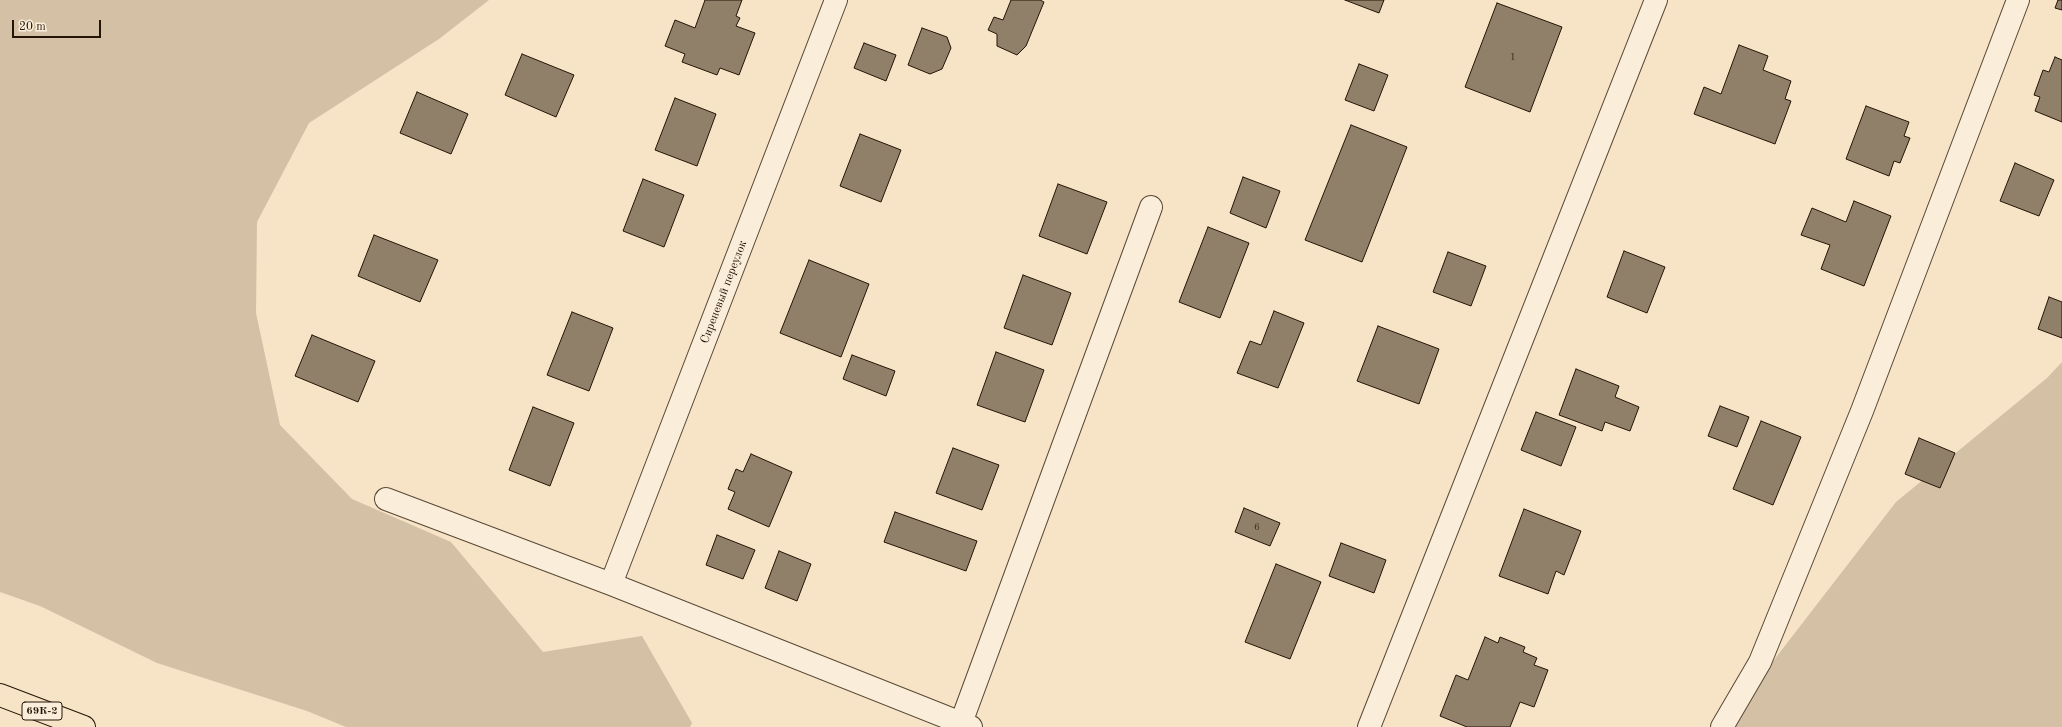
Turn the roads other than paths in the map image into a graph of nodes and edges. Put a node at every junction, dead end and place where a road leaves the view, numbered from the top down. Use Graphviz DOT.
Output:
graph roads {
  1 [pos="836,0"];
  2 [pos="1656,0"];
  3 [pos="2018,0"];
  4 [pos="1151,207"];
  5 [pos="386,499"];
  6 [pos="611,584"];
  7 [pos="0,695"];
  8 [pos="966,725"];
  9 [pos="84,727"];
  10 [pos="1369,727"];
  11 [pos="1722,727"];
  1 -- 6 [label="street, Сиреневый переулок"];
  2 -- 10 [label="street"];
  3 -- 11 [label="street"];
  4 -- 8 [label="street"];
  5 -- 6 [label="street"];
  6 -- 8 [label="street"];
  7 -- 9 [label="main road, 69К-2"];
}
